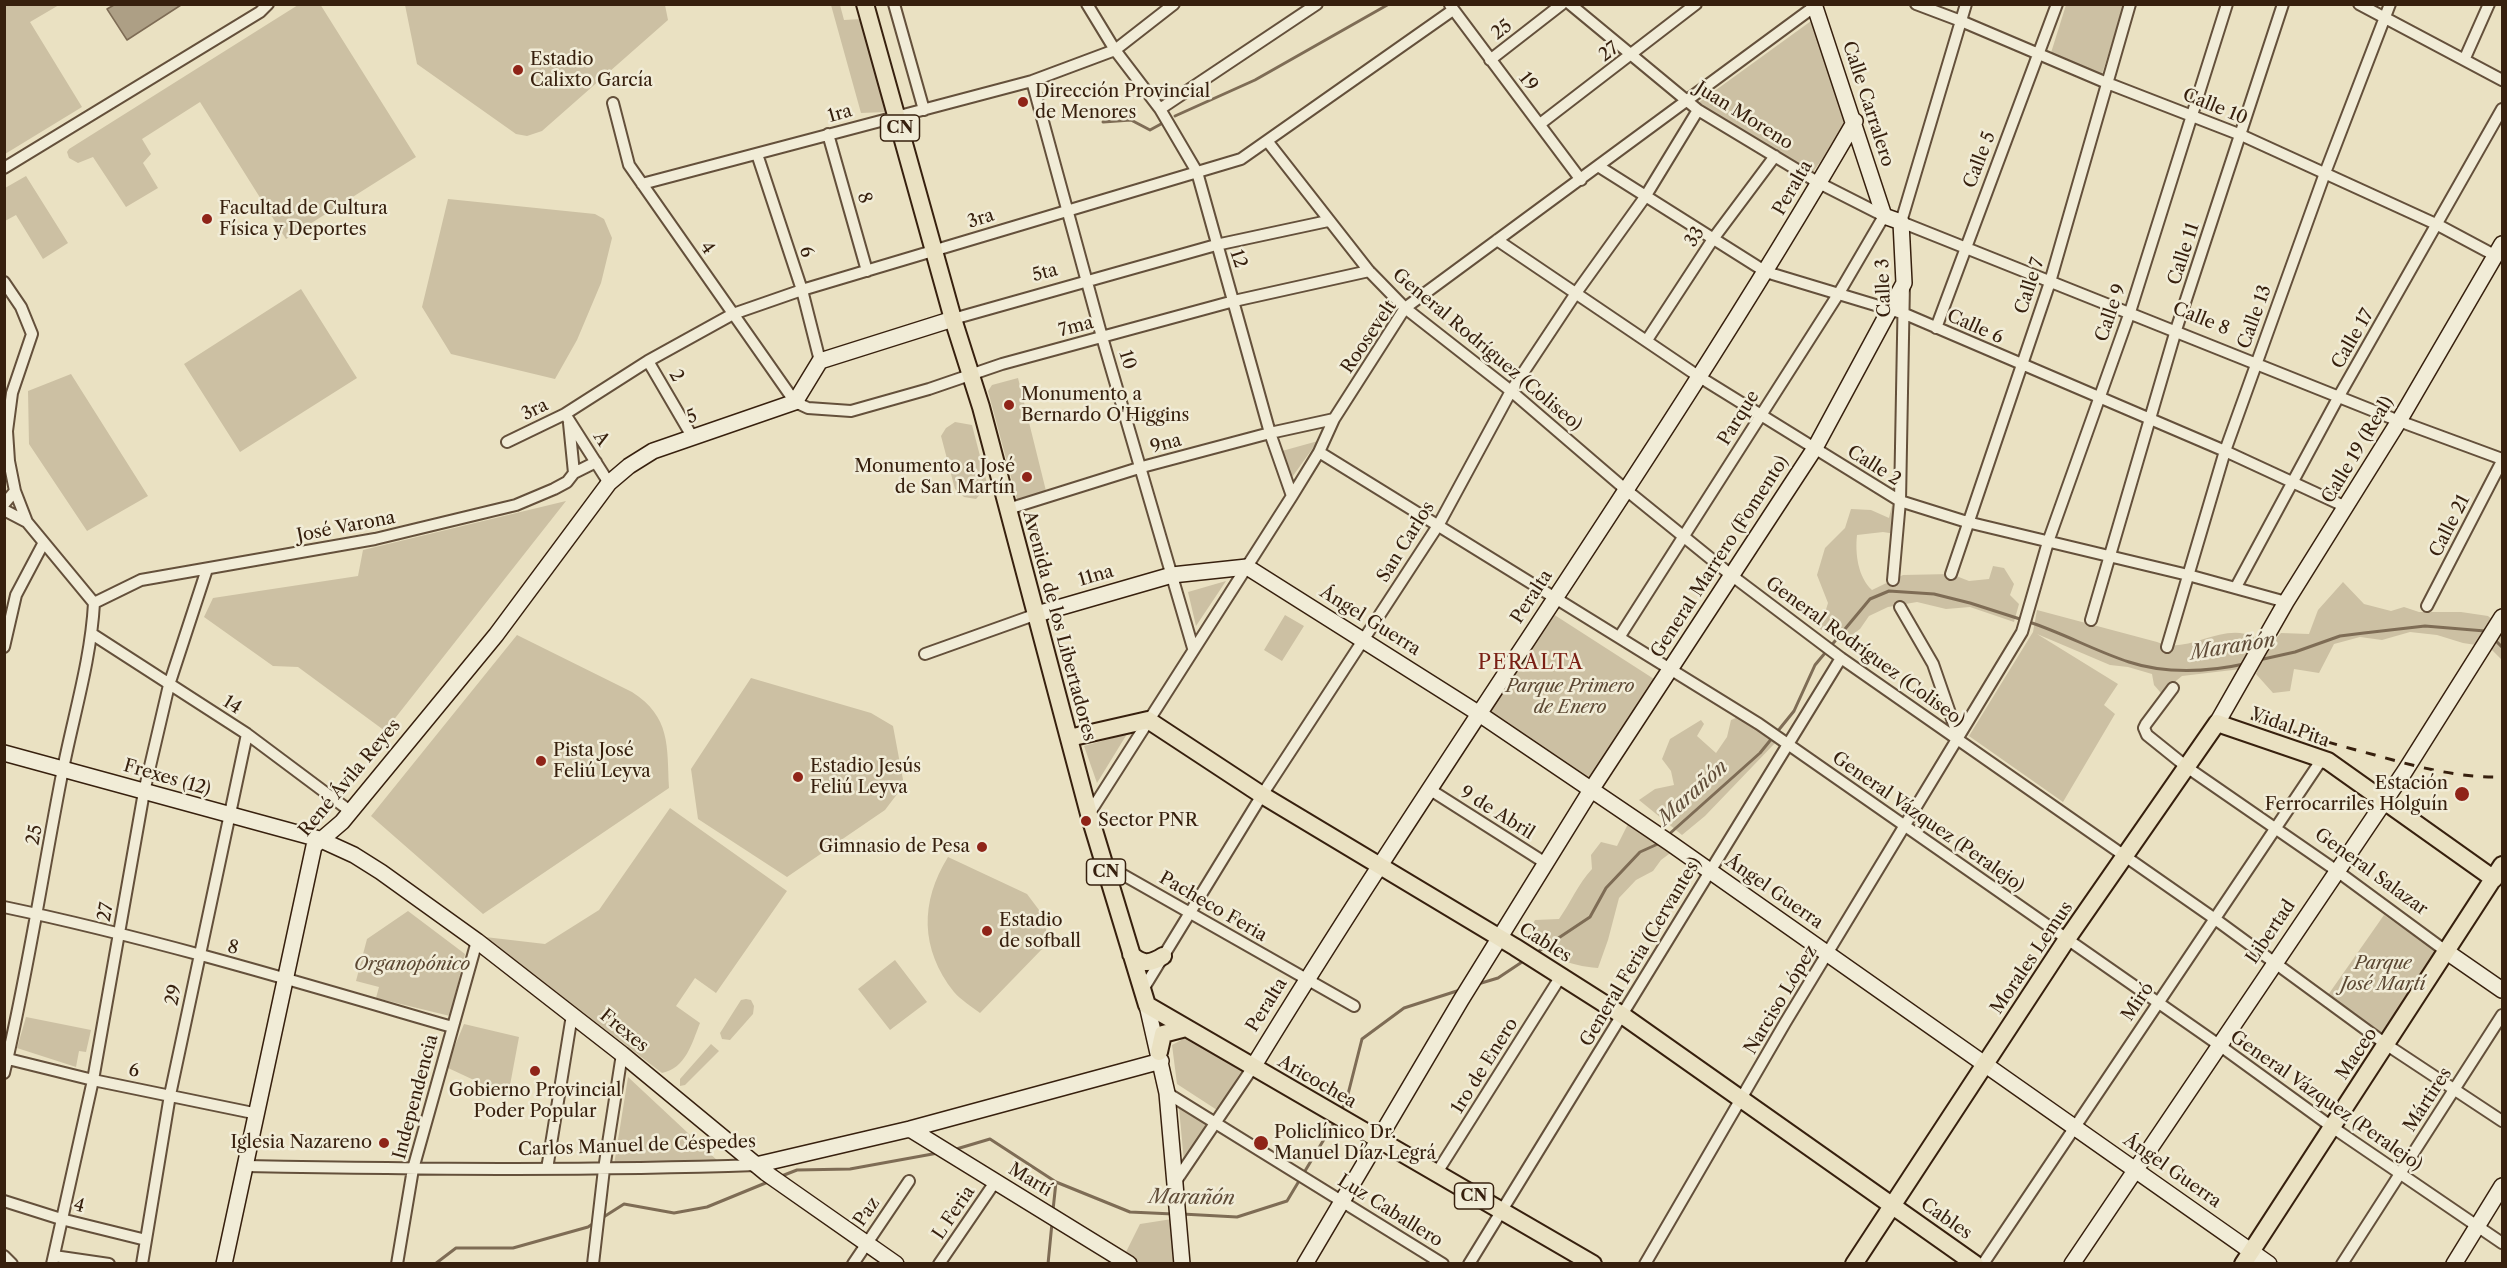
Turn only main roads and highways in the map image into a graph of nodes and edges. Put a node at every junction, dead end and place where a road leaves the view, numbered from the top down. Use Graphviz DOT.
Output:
graph roads {
  1 [pos="865,4"];
  2 [pos="2217,723"];
  3 [pos="1069,738"];
  4 [pos="2498,872"];
  5 [pos="1131,954"];
  6 [pos="1163,956"];
  7 [pos="1145,998"];
  8 [pos="1186,1028"];
  9 [pos="1160,1056"];
  10 [pos="1893,1206"];
  11 [pos="2247,1257"];
  12 [pos="1593,1263"];
  13 [pos="1854,1263"];
  14 [pos="1975,1263"];
  1 -- 3 [label="main road, Avenida de los Libertadores / CN"];
  2 -- 4 [label="main road, Vidal Pita"];
  2 -- 10 [label="main road, Morales Lemus"];
  3 -- 5 [label="main road, Avenida de los Libertadores / CN"];
  3 -- 10 [label="main road, Cables"];
  4 -- 11 [label="main road, Maceo"];
  5 -- 6 [label="main road"];
  5 -- 7 [label="main road, Avenida de los Libertadores / CN"];
  7 -- 8 [label="main road, Aricochea / CN"];
  8 -- 9 [label="main road"];
  8 -- 12 [label="main road, Aricochea / CN"];
  10 -- 13 [label="main road, Morales Lemus"];
  10 -- 14 [label="main road, Cables"];
}
